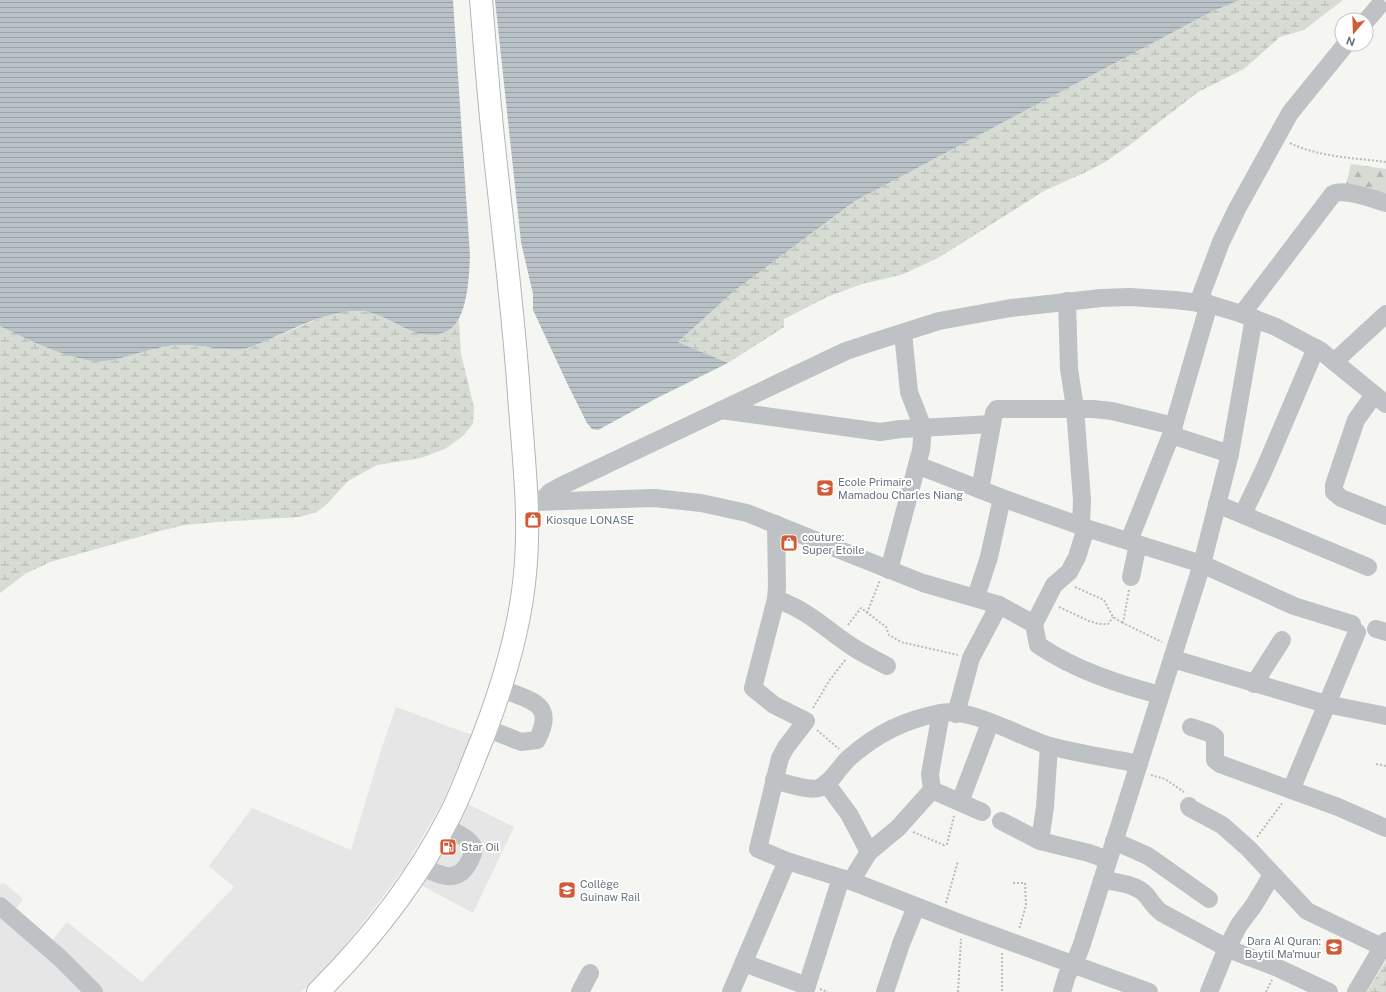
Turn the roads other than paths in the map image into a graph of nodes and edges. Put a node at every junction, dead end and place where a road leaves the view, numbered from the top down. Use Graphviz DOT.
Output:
graph roads {
  1 [pos="481,0"];
  2 [pos="1378,7"];
  3 [pos="1374,12"];
  4 [pos="1339,52"];
  5 [pos="1386,203"];
  6 [pos="1067,301"];
  7 [pos="1203,304"];
  8 [pos="1386,314"];
  9 [pos="1248,316"];
  10 [pos="903,332"];
  11 [pos="1316,348"];
  12 [pos="1334,362"];
  13 [pos="1380,400"];
  14 [pos="1075,408"];
  15 [pos="721,410"];
  16 [pos="992,424"];
  17 [pos="922,428"];
  18 [pos="1172,430"];
  19 [pos="1230,454"];
  20 [pos="916,465"];
  21 [pos="980,490"];
  22 [pos="1002,498"];
  23 [pos="534,502"];
  24 [pos="1217,504"];
  25 [pos="1243,514"];
  26 [pos="1386,516"];
  27 [pos="776,524"];
  28 [pos="1083,527"];
  29 [pos="1134,542"];
  30 [pos="1202,564"];
  31 [pos="1368,567"];
  32 [pos="887,569"];
  33 [pos="1131,577"];
  34 [pos="976,597"];
  35 [pos="776,599"];
  36 [pos="998,605"];
  37 [pos="1034,624"];
  38 [pos="1282,640"];
  39 [pos="1175,652"];
  40 [pos="887,666"];
  41 [pos="1254,684"];
  42 [pos="500,688"];
  43 [pos="1160,695"];
  44 [pos="1326,704"];
  45 [pos="948,713"];
  46 [pos="1386,716"];
  47 [pos="990,723"];
  48 [pos="1190,727"];
  49 [pos="486,728"];
  50 [pos="1049,746"];
  51 [pos="1138,767"];
  52 [pos="774,780"];
  53 [pos="826,783"];
  54 [pos="932,790"];
  55 [pos="1292,790"];
  56 [pos="960,802"];
  57 [pos="1189,806"];
  58 [pos="982,812"];
  59 [pos="1001,821"];
  60 [pos="444,827"];
  61 [pos="1386,828"];
  62 [pos="1040,841"];
  63 [pos="1114,841"];
  64 [pos="870,852"];
  65 [pos="1108,860"];
  66 [pos="787,861"];
  67 [pos="420,866"];
  68 [pos="1272,875"];
  69 [pos="846,880"];
  70 [pos="1102,880"];
  71 [pos="1209,899"];
  72 [pos="0,906"];
  73 [pos="916,907"];
  74 [pos="1384,944"];
  75 [pos="1227,948"];
  76 [pos="744,963"];
  77 [pos="1074,964"];
  78 [pos="590,973"];
  79 [pos="806,989"];
  80 [pos="94,992"];
  81 [pos="318,992"];
  82 [pos="580,992"];
  83 [pos="731,992"];
  84 [pos="885,992"];
  85 [pos="1062,992"];
  86 [pos="1149,992"];
  87 [pos="1209,992"];
  88 [pos="1329,992"];
  89 [pos="1356,992"];
  1 -- 23 [label="highway"];
  2 -- 3 [label="street"];
  4 -- 7 [label="street"];
  5 -- 9 [label="street"];
  6 -- 7 [label="street"];
  6 -- 10 [label="street"];
  6 -- 14 [label="street"];
  7 -- 9 [label="street"];
  7 -- 18 [label="street"];
  8 -- 12 [label="street"];
  9 -- 11 [label="street"];
  9 -- 19 [label="street"];
  10 -- 15 [label="street"];
  10 -- 17 [label="street"];
  11 -- 12 [label="street"];
  11 -- 25 [label="street"];
  12 -- 13 [label="street"];
  13 -- 26 [label="street"];
  14 -- 16 [label="street"];
  14 -- 18 [label="street"];
  14 -- 28 [label="street"];
  15 -- 17 [label="street"];
  15 -- 23 [label="street"];
  16 -- 17 [label="street"];
  16 -- 21 [label="street"];
  17 -- 20 [label="street"];
  18 -- 19 [label="street"];
  18 -- 29 [label="street"];
  19 -- 24 [label="street"];
  20 -- 21 [label="street"];
  20 -- 32 [label="street"];
  21 -- 22 [label="street"];
  22 -- 28 [label="street"];
  22 -- 34 [label="street"];
  23 -- 27 [label="street"];
  23 -- 42 [label="highway"];
  24 -- 25 [label="street"];
  24 -- 30 [label="street"];
  25 -- 31 [label="street"];
  27 -- 32 [label="street"];
  27 -- 35 [label="street"];
  28 -- 29 [label="street"];
  28 -- 37 [label="street"];
  29 -- 30 [label="street"];
  29 -- 33 [label="street"];
  30 -- 39 [label="street"];
  30 -- 44 [label="street"];
  32 -- 34 [label="street"];
  34 -- 36 [label="street"];
  35 -- 40 [label="street"];
  35 -- 52 [label="street"];
  36 -- 37 [label="street"];
  36 -- 45 [label="street"];
  37 -- 43 [label="street"];
  38 -- 41 [label="street"];
  39 -- 41 [label="street"];
  39 -- 43 [label="street"];
  41 -- 44 [label="street"];
  42 -- 49 [label="highway"];
  42 -- 49 [label="street"];
  43 -- 51 [label="street"];
  44 -- 46 [label="street"];
  44 -- 55 [label="street"];
  45 -- 47 [label="street"];
  45 -- 53 [label="street"];
  45 -- 54 [label="street"];
  47 -- 50 [label="street"];
  47 -- 56 [label="street"];
  48 -- 55 [label="street"];
  49 -- 60 [label="highway"];
  50 -- 51 [label="street"];
  50 -- 62 [label="street"];
  51 -- 63 [label="street"];
  52 -- 53 [label="street"];
  52 -- 66 [label="street"];
  53 -- 64 [label="street"];
  54 -- 56 [label="street"];
  54 -- 64 [label="street"];
  55 -- 61 [label="street"];
  56 -- 58 [label="street"];
  57 -- 68 [label="street"];
  59 -- 62 [label="street"];
  60 -- 67 [label="highway"];
  60 -- 67 [label="street"];
  62 -- 65 [label="street"];
  63 -- 65 [label="street"];
  63 -- 71 [label="street"];
  64 -- 69 [label="street"];
  65 -- 70 [label="street"];
  66 -- 69 [label="street"];
  66 -- 76 [label="street"];
  67 -- 81 [label="highway"];
  68 -- 74 [label="street"];
  68 -- 75 [label="street"];
  69 -- 73 [label="street"];
  69 -- 79 [label="street"];
  70 -- 75 [label="street"];
  70 -- 77 [label="street"];
  72 -- 80 [label="street"];
  73 -- 77 [label="street"];
  73 -- 84 [label="street"];
  74 -- 89 [label="street"];
  75 -- 87 [label="street"];
  75 -- 88 [label="street"];
  76 -- 79 [label="street"];
  76 -- 83 [label="street"];
  77 -- 85 [label="street"];
  77 -- 86 [label="street"];
  78 -- 82 [label="street"];
}
